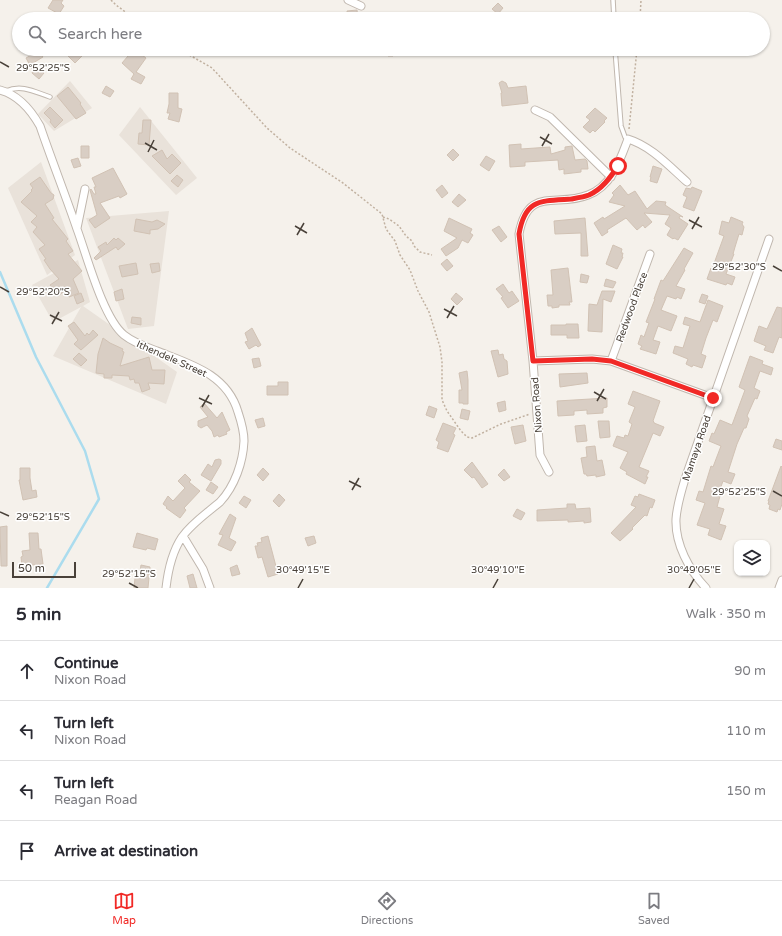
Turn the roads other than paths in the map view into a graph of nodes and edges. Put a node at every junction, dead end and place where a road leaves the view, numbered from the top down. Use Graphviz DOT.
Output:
graph roads {
  1 [pos="348,0"];
  2 [pos="613,0"];
  3 [pos="361,6"];
  4 [pos="614,12"];
  5 [pos="616,56"];
  6 [pos="3,91"];
  7 [pos="50,97"];
  8 [pos="535,110"];
  9 [pos="628,139"];
  10 [pos="610,177"];
  11 [pos="687,182"];
  12 [pos="85,189"];
  13 [pos="77,228"];
  14 [pos="769,239"];
  15 [pos="650,254"];
  16 [pos="533,361"];
  17 [pos="611,361"];
  18 [pos="713,398"];
  19 [pos="549,472"];
  20 [pos="183,536"];
  21 [pos="782,580"];
  22 [pos="166,588"];
  23 [pos="210,588"];
  24 [pos="706,588"];
  25 [pos="779,588"];
  1 -- 3 [label="street"];
  2 -- 4 [label="lane"];
  5 -- 9 [label="lane"];
  6 -- 7 [label="lane, Ithendele Street"];
  6 -- 13 [label="street, Ithendele Street"];
  8 -- 10 [label="street"];
  9 -- 10 [label="street, Nixon Road"];
  9 -- 11 [label="street"];
  10 -- 16 [label="street, Nixon Road"];
  12 -- 13 [label="street"];
  13 -- 20 [label="street, Ithendele Street"];
  14 -- 18 [label="street, Mamaya Road"];
  15 -- 17 [label="street, Redwood Place"];
  16 -- 17 [label="street"];
  16 -- 19 [label="street, Nixon Road"];
  17 -- 18 [label="street"];
  18 -- 24 [label="street, Mamaya Road"];
  20 -- 22 [label="street, Ithendele Street"];
  20 -- 23 [label="street"];
  21 -- 25 [label="street"];
}
